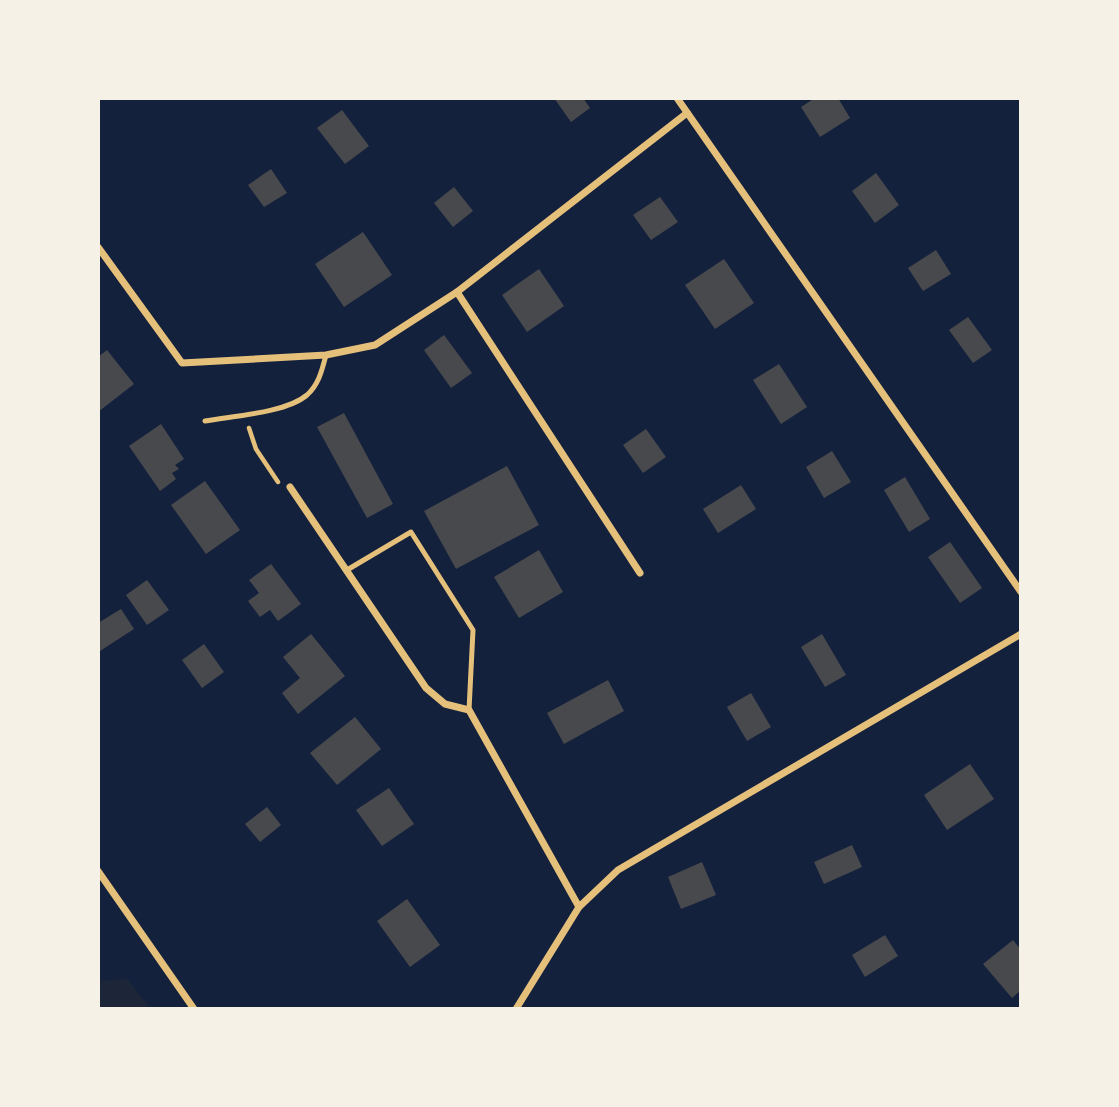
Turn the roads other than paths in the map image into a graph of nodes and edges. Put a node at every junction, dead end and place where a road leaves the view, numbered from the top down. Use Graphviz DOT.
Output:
graph roads {
  1 [pos="677,98"];
  2 [pos="687,113"];
  3 [pos="98,247"];
  4 [pos="457,292"];
  5 [pos="326,355"];
  6 [pos="205,421"];
  7 [pos="290,488"];
  8 [pos="347,570"];
  9 [pos="640,573"];
  10 [pos="1021,592"];
  11 [pos="1021,634"];
  12 [pos="470,710"];
  13 [pos="98,871"];
  14 [pos="579,907"];
  15 [pos="194,1009"];
  16 [pos="516,1009"];
  1 -- 2 [label="street"];
  2 -- 4 [label="street"];
  2 -- 10 [label="street"];
  3 -- 5 [label="street"];
  4 -- 5 [label="street"];
  4 -- 9 [label="street"];
  5 -- 6 [label="lane"];
  7 -- 8 [label="street"];
  8 -- 12 [label="street"];
  8 -- 12 [label="lane"];
  11 -- 14 [label="street"];
  12 -- 14 [label="street"];
  13 -- 15 [label="street"];
  14 -- 16 [label="street"];
}
